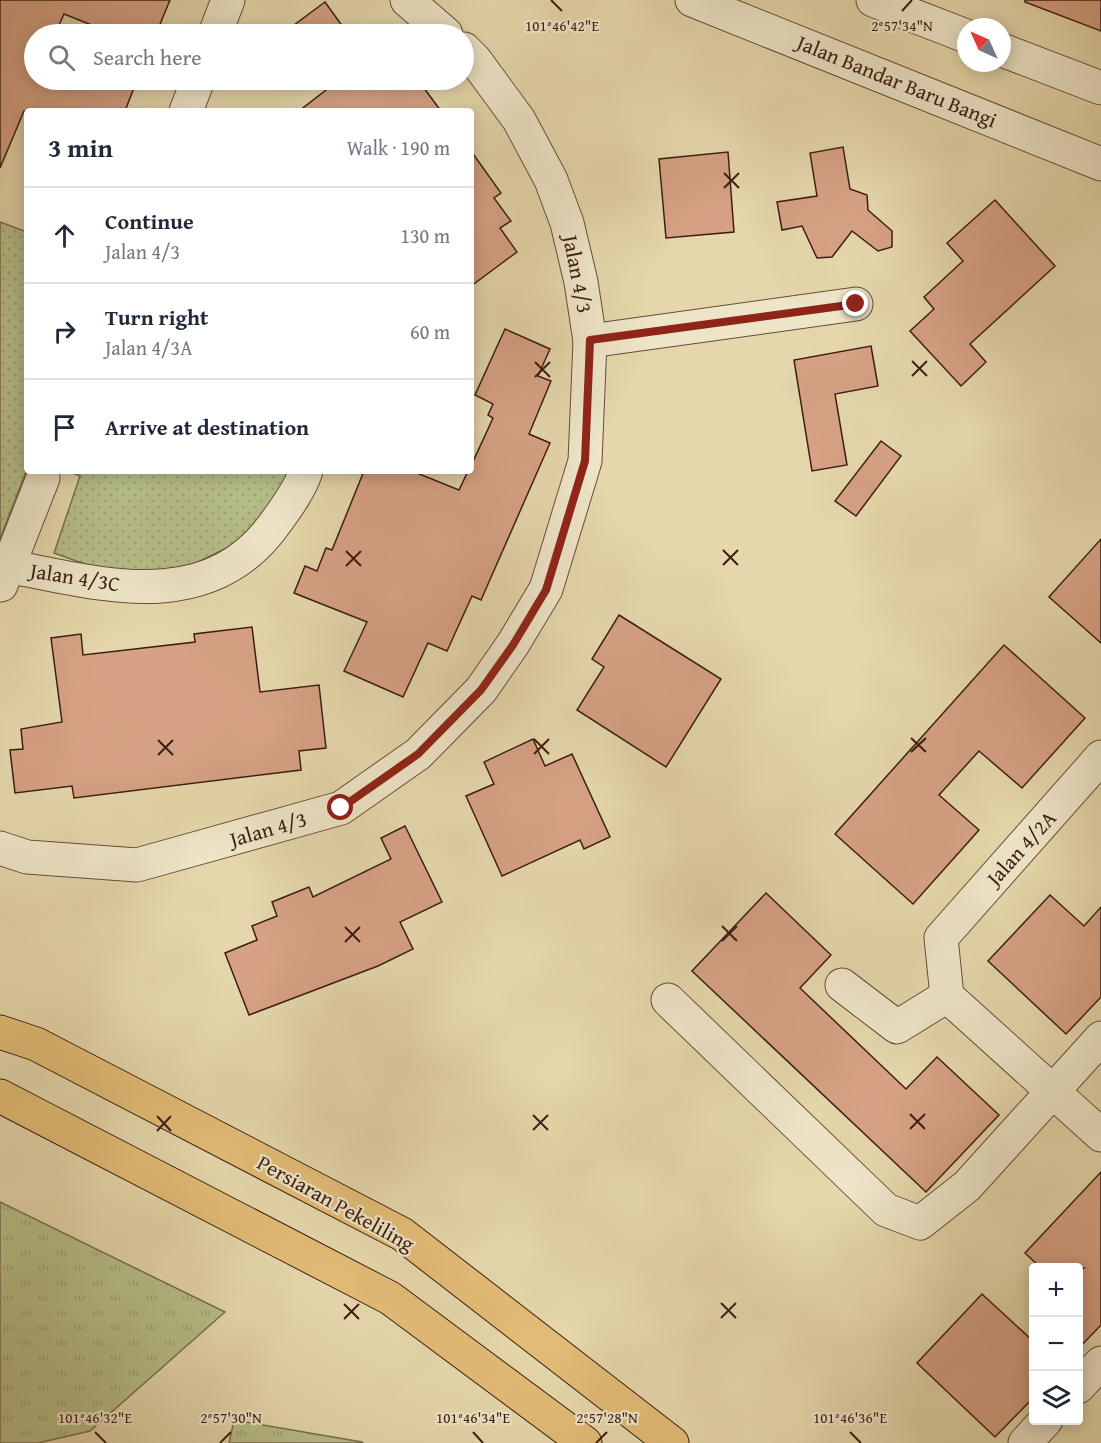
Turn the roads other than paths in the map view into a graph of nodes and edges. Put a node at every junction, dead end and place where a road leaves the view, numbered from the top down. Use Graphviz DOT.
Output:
graph roads {
  1 [pos="228,0"];
  2 [pos="407,0"];
  3 [pos="692,0"];
  4 [pos="873,0"];
  5 [pos="219,24"];
  6 [pos="435,24"];
  7 [pos="957,33"];
  8 [pos="1011,53"];
  9 [pos="474,59"];
  10 [pos="1101,88"];
  11 [pos="194,90"];
  12 [pos="187,108"];
  13 [pos="1101,164"];
  14 [pos="856,304"];
  15 [pos="590,340"];
  16 [pos="304,474"];
  17 [pos="43,478"];
  18 [pos="4,576"];
  19 [pos="1101,758"];
  20 [pos="0,848"];
  21 [pos="842,985"];
  22 [pos="947,996"];
  23 [pos="668,1000"];
  24 [pos="0,1032"];
  25 [pos="1101,1038"];
  26 [pos="1052,1092"];
  27 [pos="0,1096"];
  28 [pos="1101,1134"];
  29 [pos="1101,1363"];
  30 [pos="1083,1382"];
  31 [pos="1041,1425"];
  32 [pos="585,1443"];
  33 [pos="672,1443"];
  34 [pos="1024,1443"];
  1 -- 5 [label="street"];
  2 -- 6 [label="street"];
  3 -- 13 [label="street, Jalan Bandar Baru Bangi"];
  4 -- 7 [label="street"];
  8 -- 10 [label="street"];
  9 -- 15 [label="street, Jalan 4/3"];
  11 -- 12 [label="street"];
  14 -- 15 [label="street"];
  15 -- 20 [label="street, Jalan 4/3"];
  16 -- 18 [label="street, Jalan 4/3C"];
  17 -- 18 [label="street"];
  19 -- 22 [label="street, Jalan 4/2A"];
  21 -- 22 [label="street"];
  22 -- 26 [label="street"];
  23 -- 26 [label="street"];
  24 -- 33 [label="main road, Persiaran Pekeliling"];
  25 -- 26 [label="street"];
  26 -- 28 [label="street"];
  27 -- 32 [label="main road"];
  29 -- 30 [label="street"];
  31 -- 34 [label="street"];
}
